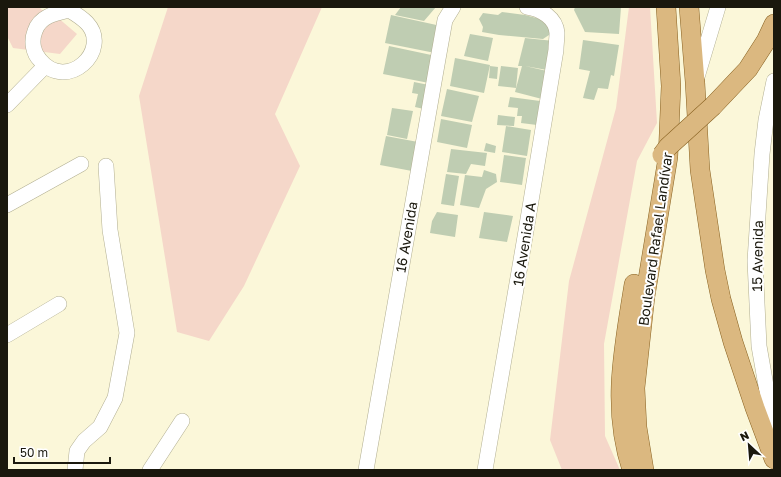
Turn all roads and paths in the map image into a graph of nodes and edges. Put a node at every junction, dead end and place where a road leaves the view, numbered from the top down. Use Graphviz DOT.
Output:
graph roads {
  1 [pos="453,7"];
  2 [pos="527,7"];
  3 [pos="666,7"];
  4 [pos="689,7"];
  5 [pos="718,7"];
  6 [pos="69,9"];
  7 [pos="40,14"];
  8 [pos="774,24"];
  9 [pos="44,66"];
  10 [pos="774,81"];
  11 [pos="695,82"];
  12 [pos="7,105"];
  13 [pos="81,164"];
  14 [pos="106,166"];
  15 [pos="7,205"];
  16 [pos="59,304"];
  17 [pos="7,335"];
  18 [pos="182,421"];
  19 [pos="774,432"];
  20 [pos="774,459"];
  21 [pos="74,470"];
  22 [pos="150,470"];
  23 [pos="366,470"];
  24 [pos="485,470"];
  25 [pos="632,470"];
  26 [pos="644,470"];
  1 -- 23 [label="street, 16 Avenida"];
  2 -- 24 [label="street, 16 Avenida A"];
  3 -- 26 [label="main road, Boulevard Rafael Landívar"];
  4 -- 11 [label="main road"];
  5 -- 11 [label="street"];
  6 -- 7 [label="street"];
  6 -- 9 [label="street"];
  7 -- 9 [label="street"];
  8 -- 25 [label="main road, bridge"];
  9 -- 12 [label="street"];
  10 -- 19 [label="street, 15 Avenida"];
  11 -- 20 [label="main road"];
  13 -- 15 [label="street"];
  14 -- 21 [label="street"];
  16 -- 17 [label="street"];
  18 -- 22 [label="street"];
}
